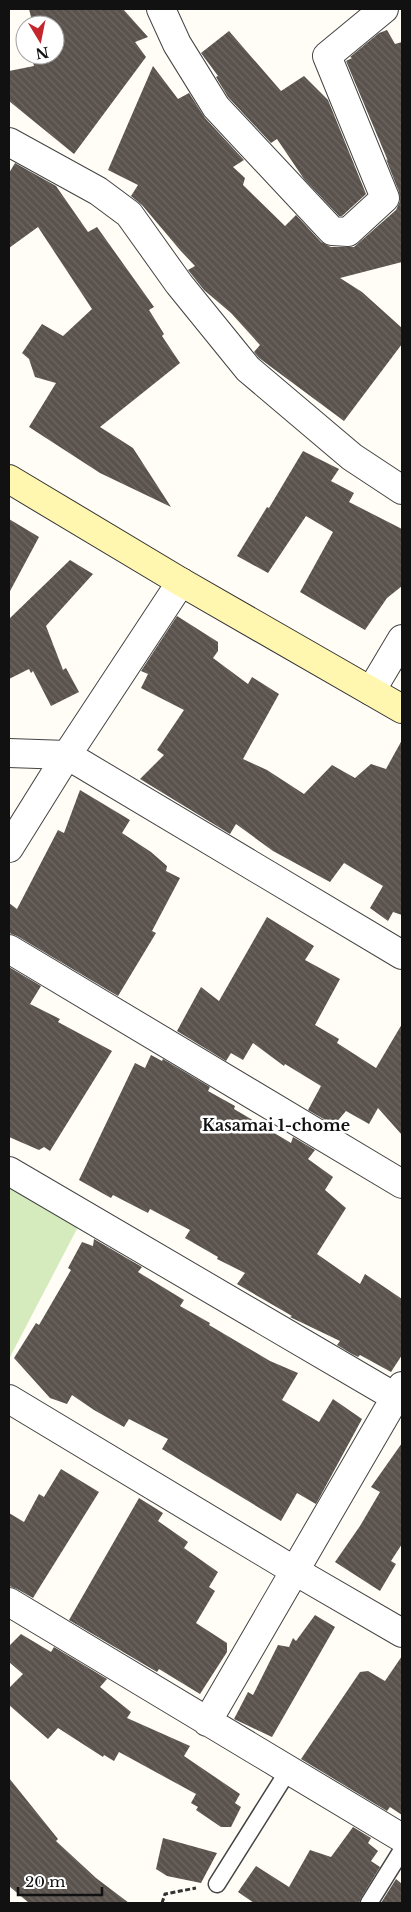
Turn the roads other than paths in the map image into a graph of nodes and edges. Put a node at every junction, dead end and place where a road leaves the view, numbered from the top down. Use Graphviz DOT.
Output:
graph roads {
  1 [pos="161,9"];
  2 [pos="384,9"];
  3 [pos="395,9"];
  4 [pos="402,20"];
  5 [pos="9,142"];
  6 [pos="9,479"];
  7 [pos="402,490"];
  8 [pos="181,582"];
  9 [pos="402,639"];
  10 [pos="371,691"];
  11 [pos="402,709"];
  12 [pos="9,753"];
  13 [pos="67,755"];
  14 [pos="9,848"];
  15 [pos="9,948"];
  16 [pos="402,955"];
  17 [pos="9,1171"];
  18 [pos="402,1184"];
  19 [pos="399,1392"];
  20 [pos="9,1399"];
  21 [pos="294,1571"];
  22 [pos="9,1602"];
  23 [pos="402,1633"];
  24 [pos="207,1722"];
  25 [pos="288,1771"];
  26 [pos="402,1838"];
  27 [pos="402,1850"];
  28 [pos="217,1884"];
  29 [pos="369,1903"];
  1 -- 2 [label="street"];
  3 -- 4 [label="street"];
  5 -- 7 [label="street"];
  6 -- 8 [label="street"];
  8 -- 10 [label="street"];
  8 -- 13 [label="street"];
  9 -- 10 [label="street"];
  10 -- 11 [label="street"];
  12 -- 13 [label="street"];
  13 -- 14 [label="street"];
  13 -- 16 [label="street"];
  15 -- 18 [label="street"];
  17 -- 19 [label="street"];
  19 -- 21 [label="street"];
  20 -- 21 [label="street"];
  21 -- 23 [label="street"];
  21 -- 24 [label="street"];
  22 -- 24 [label="street"];
  24 -- 25 [label="street"];
  25 -- 26 [label="street"];
  25 -- 28 [label="lane"];
  27 -- 29 [label="lane"];
}
